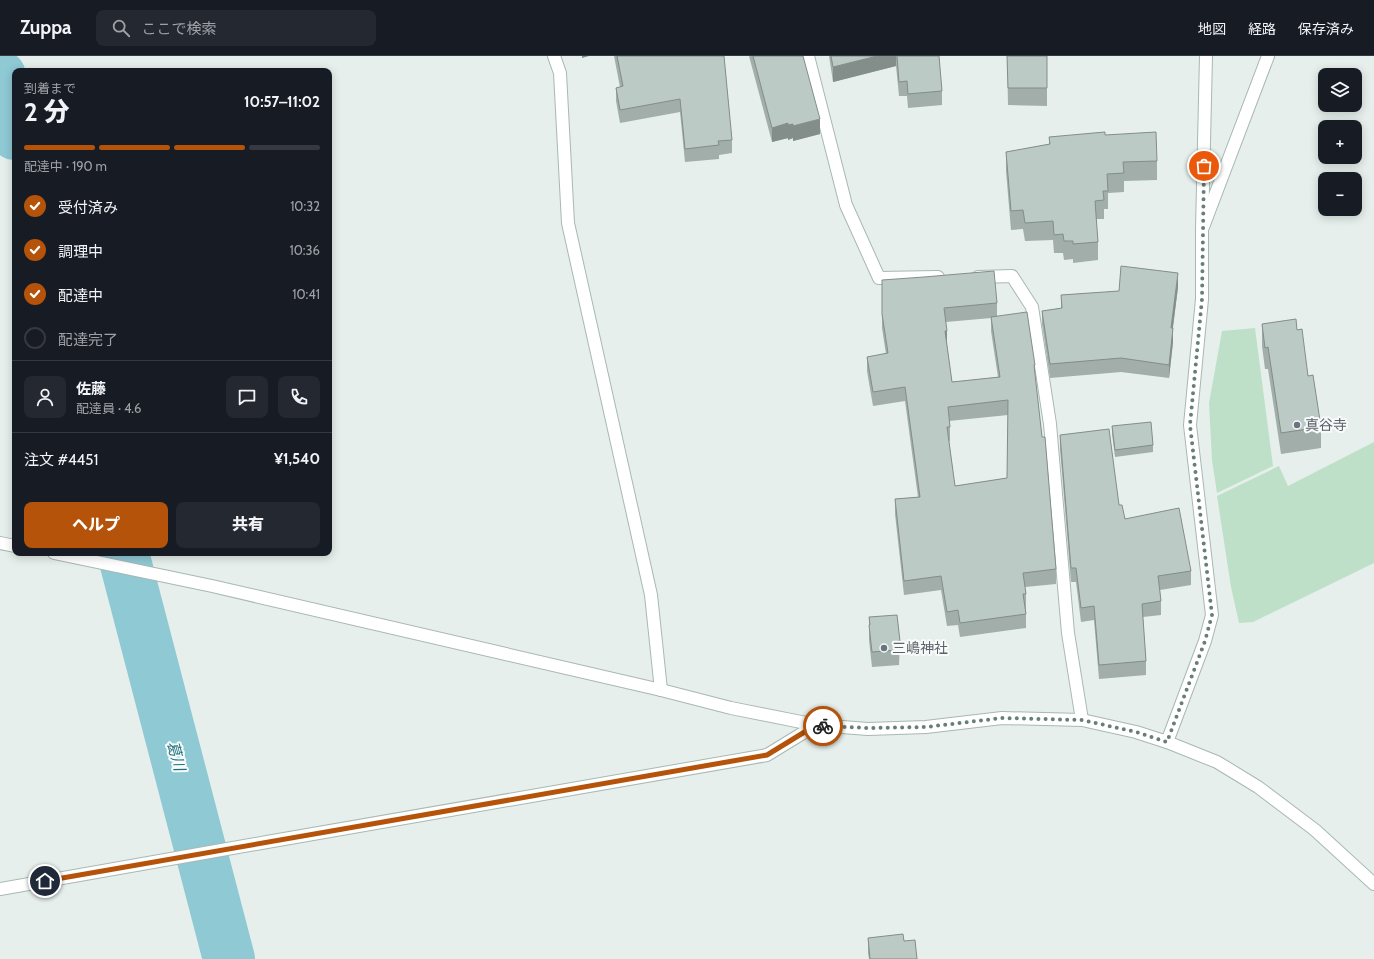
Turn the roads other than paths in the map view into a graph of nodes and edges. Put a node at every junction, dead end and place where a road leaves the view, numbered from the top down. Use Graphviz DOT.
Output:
graph roads {
  1 [pos="554,56"];
  2 [pos="808,56"];
  3 [pos="1206,56"];
  4 [pos="1268,56"];
  5 [pos="1202,229"];
  6 [pos="949,277"];
  7 [pos="965,277"];
  8 [pos="0,543"];
  9 [pos="12,545"];
  10 [pos="68,556"];
  11 [pos="661,690"];
  12 [pos="1082,720"];
  13 [pos="816,725"];
  14 [pos="1167,742"];
  15 [pos="1374,884"];
  16 [pos="0,889"];
  1 -- 11 [label="street"];
  2 -- 6 [label="street"];
  3 -- 5 [label="street"];
  4 -- 5 [label="street"];
  5 -- 14 [label="street"];
  7 -- 12 [label="street"];
  8 -- 9 [label="street"];
  10 -- 11 [label="street"];
  11 -- 13 [label="street"];
  12 -- 13 [label="street"];
  12 -- 14 [label="street"];
  13 -- 16 [label="street"];
  14 -- 15 [label="street"];
}
